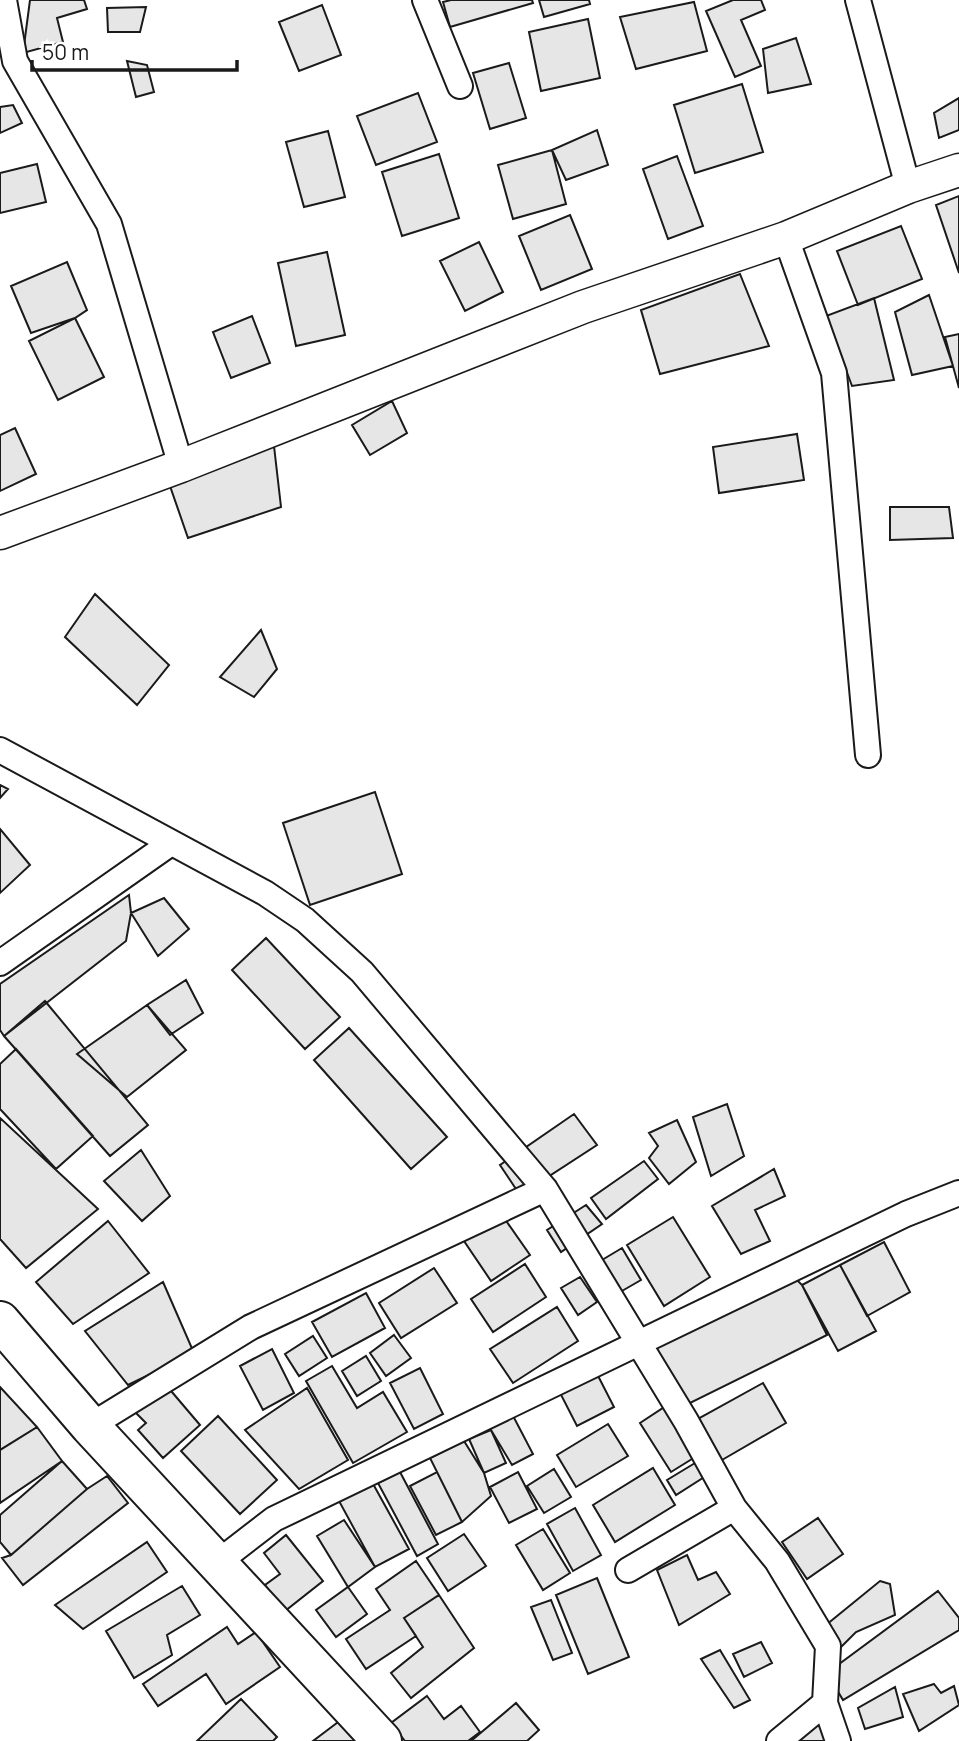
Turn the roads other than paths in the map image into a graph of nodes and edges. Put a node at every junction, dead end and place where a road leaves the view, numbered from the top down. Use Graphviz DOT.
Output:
graph roads {
  1 [pos="4,0"];
  2 [pos="425,0"];
  3 [pos="858,0"];
  4 [pos="7,64"];
  5 [pos="460,86"];
  6 [pos="959,170"];
  7 [pos="908,187"];
  8 [pos="786,238"];
  9 [pos="181,466"];
  10 [pos="0,533"];
  11 [pos="0,750"];
  12 [pos="868,755"];
  13 [pos="171,843"];
  14 [pos="0,963"];
  15 [pos="545,1189"];
  16 [pos="959,1193"];
  17 [pos="0,1321"];
  18 [pos="638,1342"];
  19 [pos="90,1426"];
  20 [pos="734,1508"];
  21 [pos="217,1563"];
  22 [pos="628,1570"];
  23 [pos="825,1703"];
  24 [pos="382,1741"];
  25 [pos="779,1741"];
  26 [pos="838,1741"];
  1 -- 4 [label="street"];
  2 -- 5 [label="street"];
  3 -- 7 [label="street"];
  4 -- 9 [label="street"];
  6 -- 7 [label="street"];
  7 -- 8 [label="street"];
  8 -- 9 [label="street"];
  8 -- 12 [label="street"];
  9 -- 10 [label="street"];
  11 -- 13 [label="street"];
  13 -- 14 [label="street"];
  13 -- 15 [label="street"];
  15 -- 18 [label="street"];
  15 -- 19 [label="street"];
  16 -- 18 [label="street"];
  17 -- 19 [label="main road"];
  18 -- 20 [label="street"];
  18 -- 21 [label="street"];
  19 -- 21 [label="main road"];
  20 -- 22 [label="street"];
  20 -- 23 [label="street"];
  21 -- 24 [label="main road"];
  23 -- 25 [label="street"];
  23 -- 26 [label="street"];
}
